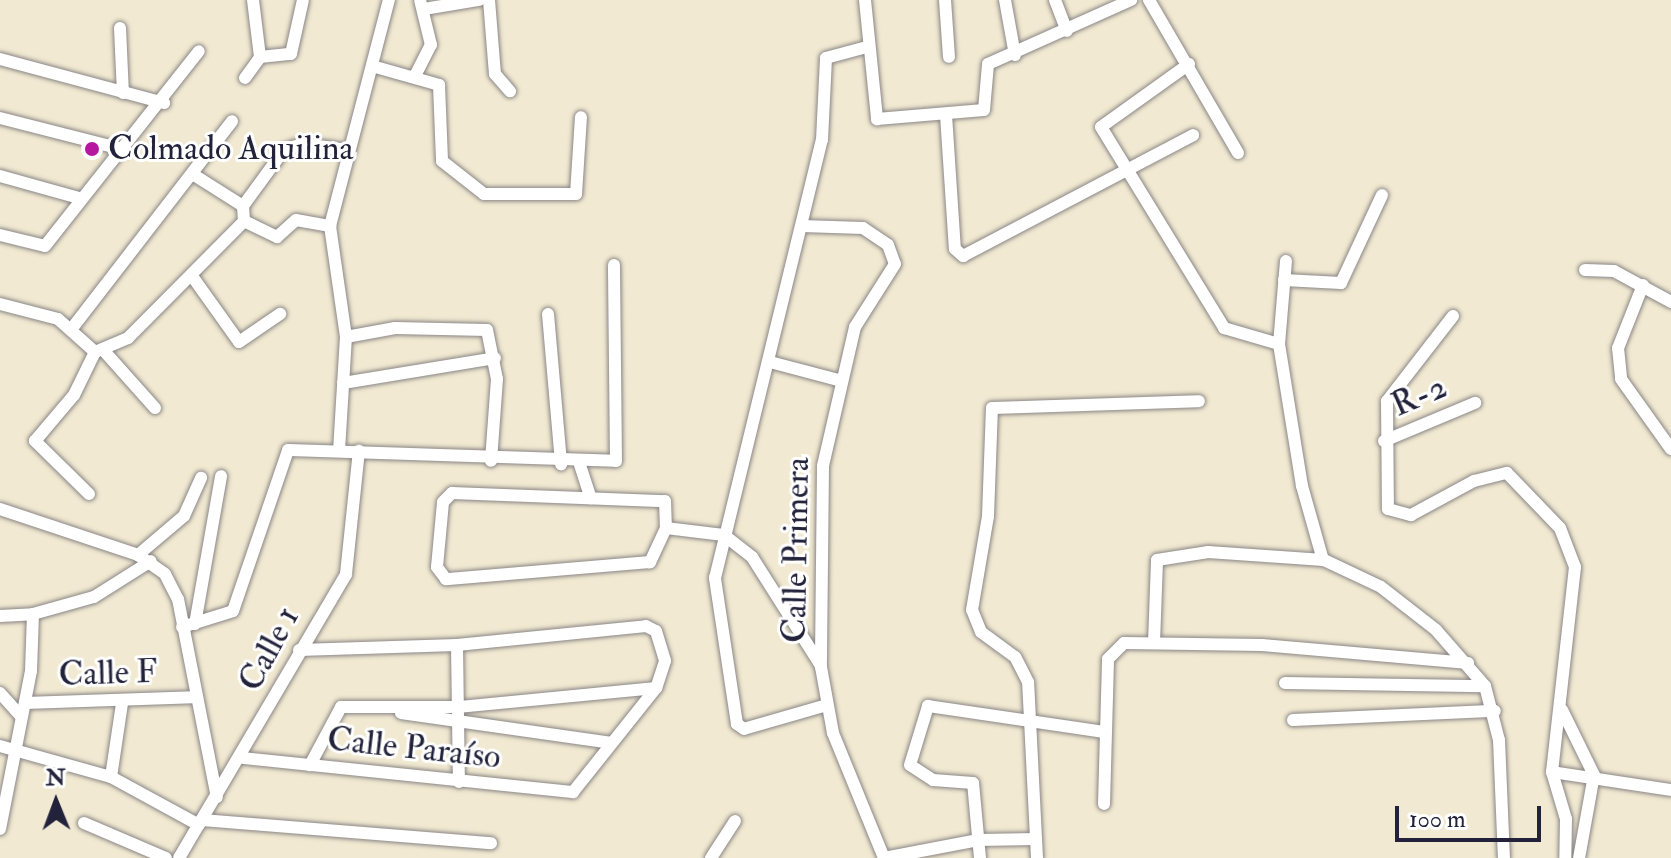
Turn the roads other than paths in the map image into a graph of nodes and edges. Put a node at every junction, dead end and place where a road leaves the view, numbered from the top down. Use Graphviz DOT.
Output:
graph roads {
  1 [pos="253,0"];
  2 [pos="303,0"];
  3 [pos="389,0"];
  4 [pos="479,0"];
  5 [pos="489,0"];
  6 [pos="865,0"];
  7 [pos="945,0"];
  8 [pos="1005,0"];
  9 [pos="1055,0"];
  10 [pos="1131,0"];
  11 [pos="1149,0"];
  12 [pos="422,4"];
  13 [pos="120,28"];
  14 [pos="1067,31"];
  15 [pos="867,47"];
  16 [pos="199,51"];
  17 [pos="1015,55"];
  18 [pos="260,57"];
  19 [pos="949,57"];
  20 [pos="0,59"];
  21 [pos="1189,64"];
  22 [pos="372,66"];
  23 [pos="416,74"];
  24 [pos="245,78"];
  25 [pos="510,91"];
  26 [pos="123,93"];
  27 [pos="164,103"];
  28 [pos="946,115"];
  29 [pos="581,117"];
  30 [pos="0,118"];
  31 [pos="232,121"];
  32 [pos="1193,135"];
  33 [pos="126,150"];
  34 [pos="348,150"];
  35 [pos="1238,153"];
  36 [pos="1127,169"];
  37 [pos="194,175"];
  38 [pos="0,176"];
  39 [pos="1382,195"];
  40 [pos="79,198"];
  41 [pos="243,206"];
  42 [pos="244,221"];
  43 [pos="330,226"];
  44 [pos="802,226"];
  45 [pos="0,235"];
  46 [pos="1286,261"];
  47 [pos="614,265"];
  48 [pos="1585,270"];
  49 [pos="192,276"];
  50 [pos="1284,280"];
  51 [pos="1643,285"];
  52 [pos="1671,302"];
  53 [pos="0,304"];
  54 [pos="280,314"];
  55 [pos="548,314"];
  56 [pos="1453,316"];
  57 [pos="73,327"];
  58 [pos="346,337"];
  59 [pos="1279,344"];
  60 [pos="100,352"];
  61 [pos="495,358"];
  62 [pos="770,362"];
  63 [pos="842,381"];
  64 [pos="343,383"];
  65 [pos="1199,401"];
  66 [pos="1475,403"];
  67 [pos="155,408"];
  68 [pos="1384,441"];
  69 [pos="1671,449"];
  70 [pos="339,451"];
  71 [pos="359,451"];
  72 [pos="491,461"];
  73 [pos="561,464"];
  74 [pos="580,465"];
  75 [pos="221,476"];
  76 [pos="201,478"];
  77 [pos="89,494"];
  78 [pos="591,498"];
  79 [pos="0,509"];
  80 [pos="666,528"];
  81 [pos="724,535"];
  82 [pos="138,555"];
  83 [pos="1323,560"];
  84 [pos="151,561"];
  85 [pos="33,614"];
  86 [pos="0,616"];
  87 [pos="188,626"];
  88 [pos="1154,643"];
  89 [pos="457,645"];
  90 [pos="299,650"];
  91 [pos="1468,663"];
  92 [pos="821,667"];
  93 [pos="1285,683"];
  94 [pos="1485,686"];
  95 [pos="656,688"];
  96 [pos="0,693"];
  97 [pos="193,697"];
  98 [pos="25,703"];
  99 [pos="122,703"];
  100 [pos="827,705"];
  101 [pos="460,707"];
  102 [pos="374,708"];
  103 [pos="1562,710"];
  104 [pos="1495,711"];
  105 [pos="21,716"];
  106 [pos="1293,720"];
  107 [pos="460,722"];
  108 [pos="1032,722"];
  109 [pos="1105,732"];
  110 [pos="612,743"];
  111 [pos="0,746"];
  112 [pos="14,749"];
  113 [pos="243,758"];
  114 [pos="310,765"];
  115 [pos="1552,772"];
  116 [pos="1594,775"];
  117 [pos="111,777"];
  118 [pos="459,782"];
  119 [pos="1671,790"];
  120 [pos="217,797"];
  121 [pos="1104,804"];
  122 [pos="735,821"];
  123 [pos="1,822"];
  124 [pos="201,822"];
  125 [pos="84,823"];
  126 [pos="1036,839"];
  127 [pos="978,840"];
  128 [pos="491,843"];
  129 [pos="166,858"];
  130 [pos="179,858"];
  131 [pos="711,858"];
  132 [pos="884,858"];
  133 [pos="980,858"];
  134 [pos="1037,858"];
  135 [pos="1504,858"];
  136 [pos="1565,858"];
  137 [pos="1579,858"];
  1 -- 18 [label="street"];
  2 -- 18 [label="street"];
  3 -- 22 [label="street"];
  4 -- 12 [label="street"];
  5 -- 25 [label="street"];
  6 -- 15 [label="street"];
  7 -- 19 [label="street"];
  8 -- 17 [label="street"];
  9 -- 14 [label="street"];
  10 -- 14 [label="street"];
  11 -- 21 [label="street"];
  12 -- 23 [label="street"];
  13 -- 26 [label="street"];
  14 -- 17 [label="street"];
  15 -- 28 [label="street"];
  15 -- 44 [label="street"];
  16 -- 27 [label="street"];
  17 -- 28 [label="street"];
  18 -- 24 [label="street"];
  20 -- 26 [label="street"];
  21 -- 35 [label="street"];
  21 -- 36 [label="street"];
  22 -- 23 [label="street"];
  22 -- 34 [label="street"];
  23 -- 29 [label="street"];
  26 -- 27 [label="street"];
  27 -- 33 [label="street"];
  28 -- 36 [label="street"];
  30 -- 33 [label="street"];
  31 -- 37 [label="street"];
  32 -- 36 [label="street"];
  33 -- 40 [label="street"];
  34 -- 41 [label="street"];
  34 -- 43 [label="street"];
  36 -- 59 [label="street"];
  37 -- 41 [label="street"];
  37 -- 57 [label="street"];
  38 -- 40 [label="street"];
  39 -- 50 [label="street"];
  40 -- 45 [label="street"];
  41 -- 42 [label="street"];
  42 -- 43 [label="street"];
  42 -- 49 [label="street"];
  43 -- 58 [label="street"];
  44 -- 62 [label="street"];
  44 -- 63 [label="street, Calle Primera"];
  46 -- 50 [label="street"];
  47 -- 74 [label="street"];
  48 -- 51 [label="street"];
  49 -- 54 [label="street"];
  49 -- 60 [label="street"];
  50 -- 59 [label="street"];
  51 -- 52 [label="street"];
  51 -- 69 [label="street"];
  53 -- 57 [label="street"];
  55 -- 73 [label="street"];
  56 -- 68 [label="street"];
  57 -- 60 [label="street"];
  58 -- 61 [label="street"];
  58 -- 64 [label="street"];
  59 -- 83 [label="street"];
  60 -- 67 [label="street"];
  60 -- 77 [label="street"];
  61 -- 64 [label="street"];
  61 -- 72 [label="street"];
  62 -- 63 [label="street"];
  62 -- 81 [label="street"];
  63 -- 92 [label="street, Calle Primera"];
  64 -- 70 [label="street"];
  65 -- 108 [label="street"];
  66 -- 68 [label="street, R-2"];
  68 -- 103 [label="street"];
  70 -- 71 [label="street"];
  70 -- 87 [label="street"];
  71 -- 72 [label="street"];
  71 -- 90 [label="street, Calle 1"];
  72 -- 73 [label="street"];
  73 -- 74 [label="street"];
  74 -- 78 [label="street"];
  75 -- 87 [label="street"];
  76 -- 82 [label="street"];
  78 -- 80 [label="street"];
  78 -- 80 [label="street"];
  79 -- 82 [label="street"];
  80 -- 81 [label="street"];
  81 -- 92 [label="street"];
  81 -- 100 [label="street"];
  82 -- 84 [label="street"];
  83 -- 88 [label="street"];
  83 -- 91 [label="street"];
  84 -- 85 [label="street"];
  84 -- 87 [label="street"];
  85 -- 86 [label="street"];
  85 -- 98 [label="street"];
  87 -- 97 [label="street"];
  88 -- 91 [label="street"];
  88 -- 109 [label="street"];
  89 -- 90 [label="street"];
  89 -- 95 [label="street"];
  89 -- 101 [label="street"];
  90 -- 113 [label="street, Calle 1"];
  91 -- 94 [label="street"];
  92 -- 100 [label="street, Calle Primera"];
  93 -- 94 [label="street"];
  94 -- 104 [label="street"];
  95 -- 101 [label="street"];
  95 -- 110 [label="street"];
  96 -- 105 [label="street"];
  97 -- 99 [label="street, Calle F"];
  97 -- 120 [label="street"];
  98 -- 99 [label="street, Calle F"];
  98 -- 105 [label="street"];
  99 -- 117 [label="street"];
  100 -- 132 [label="street, Calle Primera"];
  101 -- 102 [label="street"];
  101 -- 107 [label="street"];
  102 -- 107 [label="street"];
  102 -- 114 [label="street"];
  103 -- 115 [label="street"];
  103 -- 116 [label="street"];
  104 -- 106 [label="street"];
  104 -- 135 [label="street"];
  105 -- 112 [label="street"];
  107 -- 110 [label="street"];
  107 -- 118 [label="street"];
  108 -- 109 [label="street"];
  108 -- 126 [label="street"];
  108 -- 127 [label="street"];
  109 -- 121 [label="street"];
  110 -- 118 [label="street, Calle Paraíso"];
  111 -- 112 [label="street"];
  112 -- 117 [label="street"];
  112 -- 123 [label="street"];
  113 -- 114 [label="street, Calle Paraíso"];
  113 -- 120 [label="street, Calle 1"];
  114 -- 118 [label="street, Calle Paraíso"];
  115 -- 116 [label="street"];
  115 -- 136 [label="street"];
  116 -- 119 [label="street"];
  116 -- 137 [label="street"];
  117 -- 124 [label="street"];
  120 -- 124 [label="street, Calle 1"];
  122 -- 131 [label="street"];
  124 -- 128 [label="street"];
  124 -- 130 [label="street, Calle 1"];
  125 -- 129 [label="street"];
  126 -- 127 [label="street"];
  126 -- 134 [label="street"];
  127 -- 132 [label="street"];
  127 -- 133 [label="street"];
}
